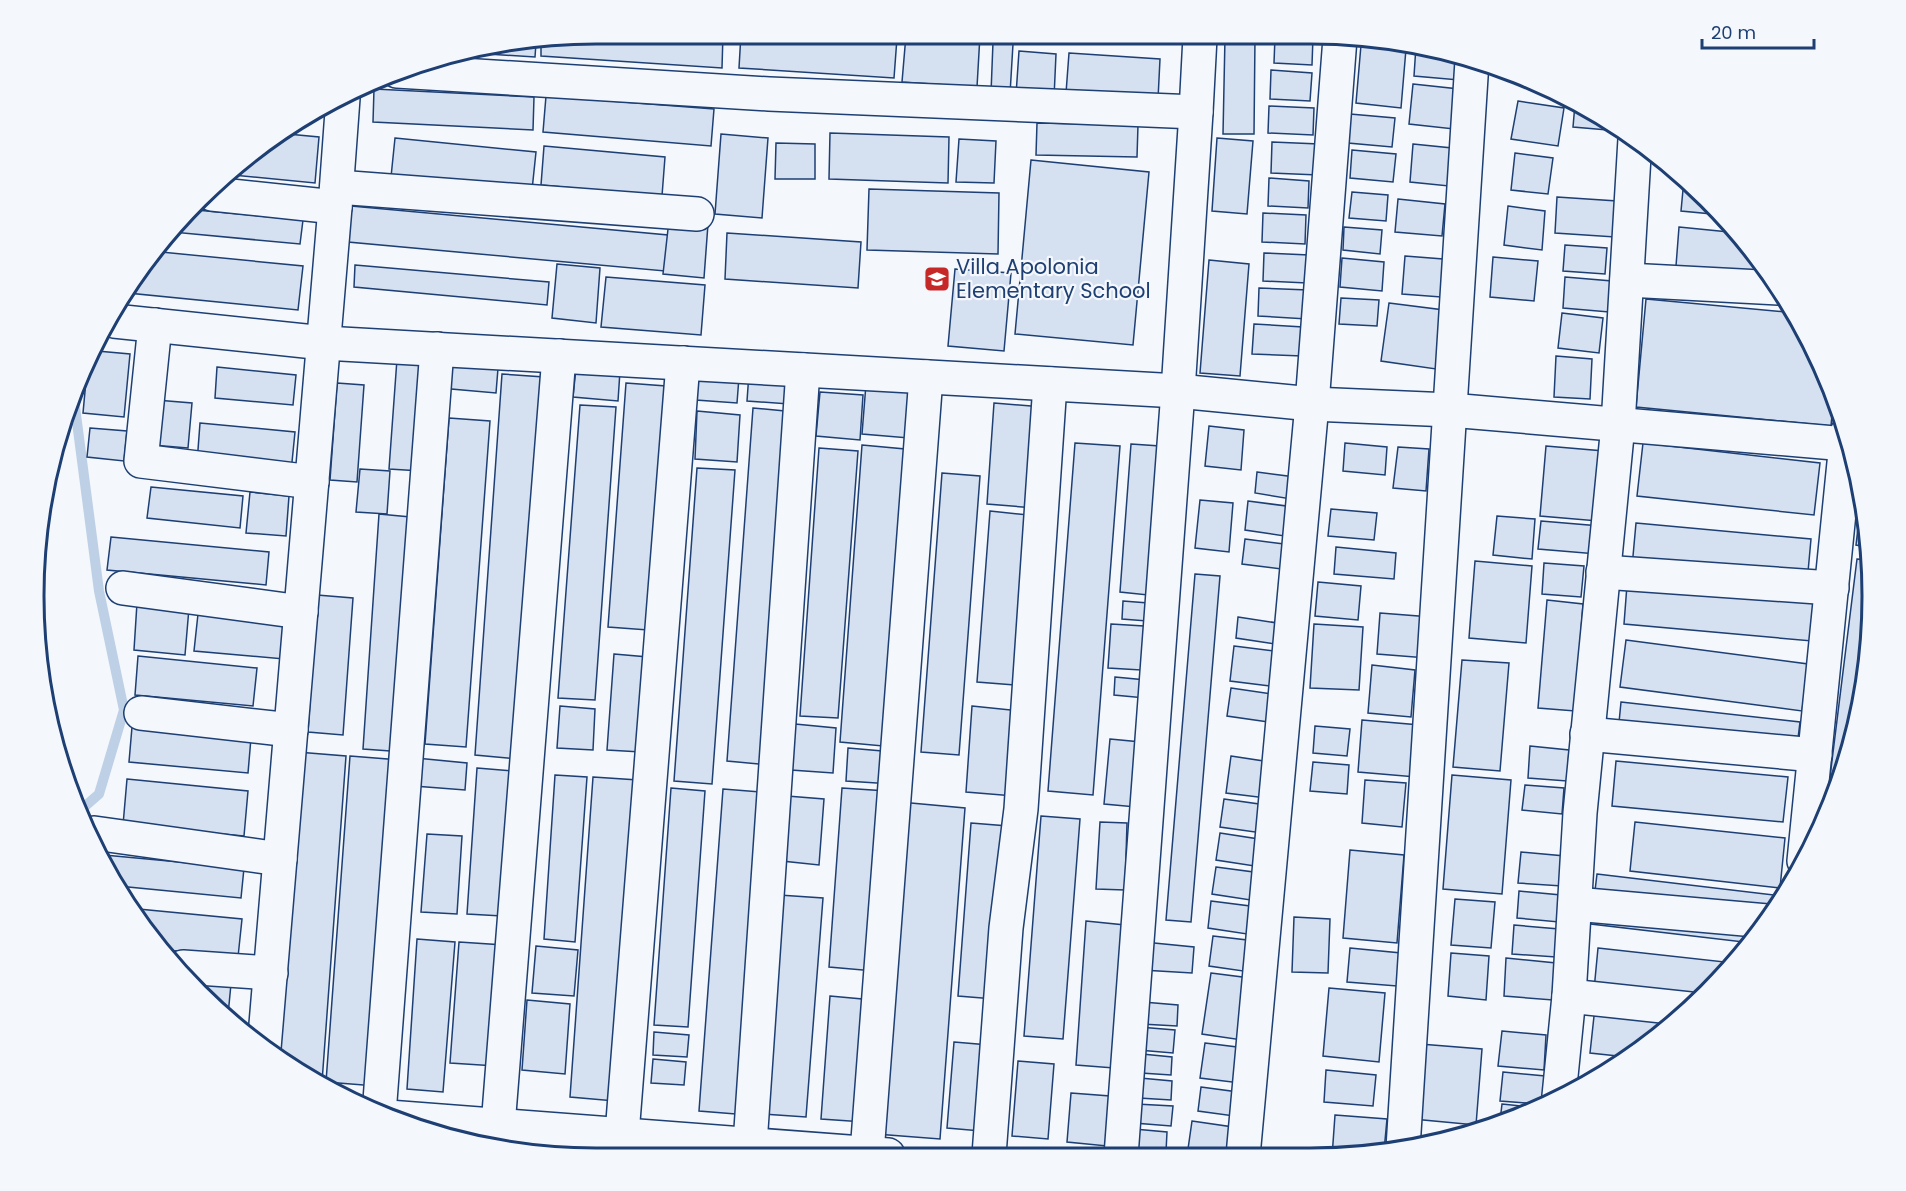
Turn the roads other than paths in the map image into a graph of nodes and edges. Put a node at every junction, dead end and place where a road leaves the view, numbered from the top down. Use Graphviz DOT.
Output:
graph roads {
  1 [pos="1200,44"];
  2 [pos="1339,45"];
  3 [pos="1472,68"];
  4 [pos="420,72"];
  5 [pos="343,104"];
  6 [pos="1196,112"];
  7 [pos="1642,155"];
  8 [pos="217,194"];
  9 [pos="336,197"];
  10 [pos="697,214"];
  11 [pos="1626,280"];
  12 [pos="1768,287"];
  13 [pos="116,321"];
  14 [pos="155,325"];
  15 [pos="324,343"];
  16 [pos="437,349"];
  17 [pos="559,356"];
  18 [pos="683,363"];
  19 [pos="803,369"];
  20 [pos="926,376"];
  21 [pos="1050,384"];
  22 [pos="1178,391"];
  23 [pos="1312,404"];
  24 [pos="1450,410"];
  25 [pos="1618,425"];
  26 [pos="1839,438"];
  27 [pos="1845,458"];
  28 [pos="312,482"];
  29 [pos="1603,572"];
  30 [pos="123,588"];
  31 [pos="1832,588"];
  32 [pos="301,612"];
  33 [pos="141,713"];
  34 [pos="291,730"];
  35 [pos="1587,734"];
  36 [pos="1815,755"];
  37 [pos="97,833"];
  38 [pos="1806,839"];
  39 [pos="280,859"];
  40 [pos="1575,904"];
  41 [pos="1756,920"];
  42 [pos="188,967"];
  43 [pos="271,973"];
  44 [pos="1569,996"];
  45 [pos="1678,1008"];
  46 [pos="265,1037"];
  47 [pos="1562,1087"];
  48 [pos="380,1103"];
  49 [pos="424,1120"];
  50 [pos="498,1126"];
  51 [pos="622,1134"];
  52 [pos="1404,1139"];
  53 [pos="750,1144"];
  54 [pos="801,1148"];
  55 [pos="877,1148"];
  56 [pos="990,1148"];
  57 [pos="1122,1148"];
  58 [pos="1244,1148"];
  1 -- 6 [label="street"];
  2 -- 23 [label="street"];
  3 -- 24 [label="street"];
  4 -- 6 [label="street"];
  5 -- 9 [label="street"];
  6 -- 22 [label="street"];
  7 -- 11 [label="street"];
  8 -- 9 [label="street"];
  9 -- 10 [label="street"];
  9 -- 15 [label="street"];
  11 -- 12 [label="street"];
  11 -- 25 [label="street"];
  13 -- 14 [label="street"];
  14 -- 15 [label="street"];
  14 -- 28 [label="street"];
  15 -- 16 [label="street"];
  15 -- 28 [label="street"];
  16 -- 17 [label="street"];
  16 -- 48 [label="street"];
  17 -- 18 [label="street"];
  17 -- 50 [label="street"];
  18 -- 19 [label="street"];
  18 -- 51 [label="street"];
  19 -- 20 [label="street"];
  19 -- 53 [label="street"];
  20 -- 21 [label="street"];
  20 -- 55 [label="street"];
  21 -- 22 [label="street"];
  21 -- 56 [label="street"];
  22 -- 23 [label="street"];
  22 -- 57 [label="street"];
  23 -- 24 [label="street"];
  23 -- 58 [label="street"];
  24 -- 25 [label="street"];
  24 -- 52 [label="street"];
  25 -- 26 [label="street"];
  25 -- 29 [label="street"];
  27 -- 31 [label="street"];
  28 -- 32 [label="street"];
  29 -- 31 [label="street"];
  29 -- 35 [label="street"];
  30 -- 32 [label="street"];
  31 -- 36 [label="street"];
  32 -- 34 [label="street"];
  33 -- 34 [label="street"];
  34 -- 39 [label="street"];
  35 -- 36 [label="street"];
  35 -- 40 [label="street"];
  36 -- 38 [label="street"];
  37 -- 39 [label="street"];
  39 -- 43 [label="street"];
  40 -- 41 [label="street"];
  40 -- 44 [label="street"];
  42 -- 43 [label="street"];
  43 -- 46 [label="street"];
  44 -- 45 [label="street"];
  44 -- 47 [label="street"];
  49 -- 50 [label="street"];
  50 -- 51 [label="street"];
  51 -- 53 [label="street"];
  53 -- 54 [label="street"];
}
